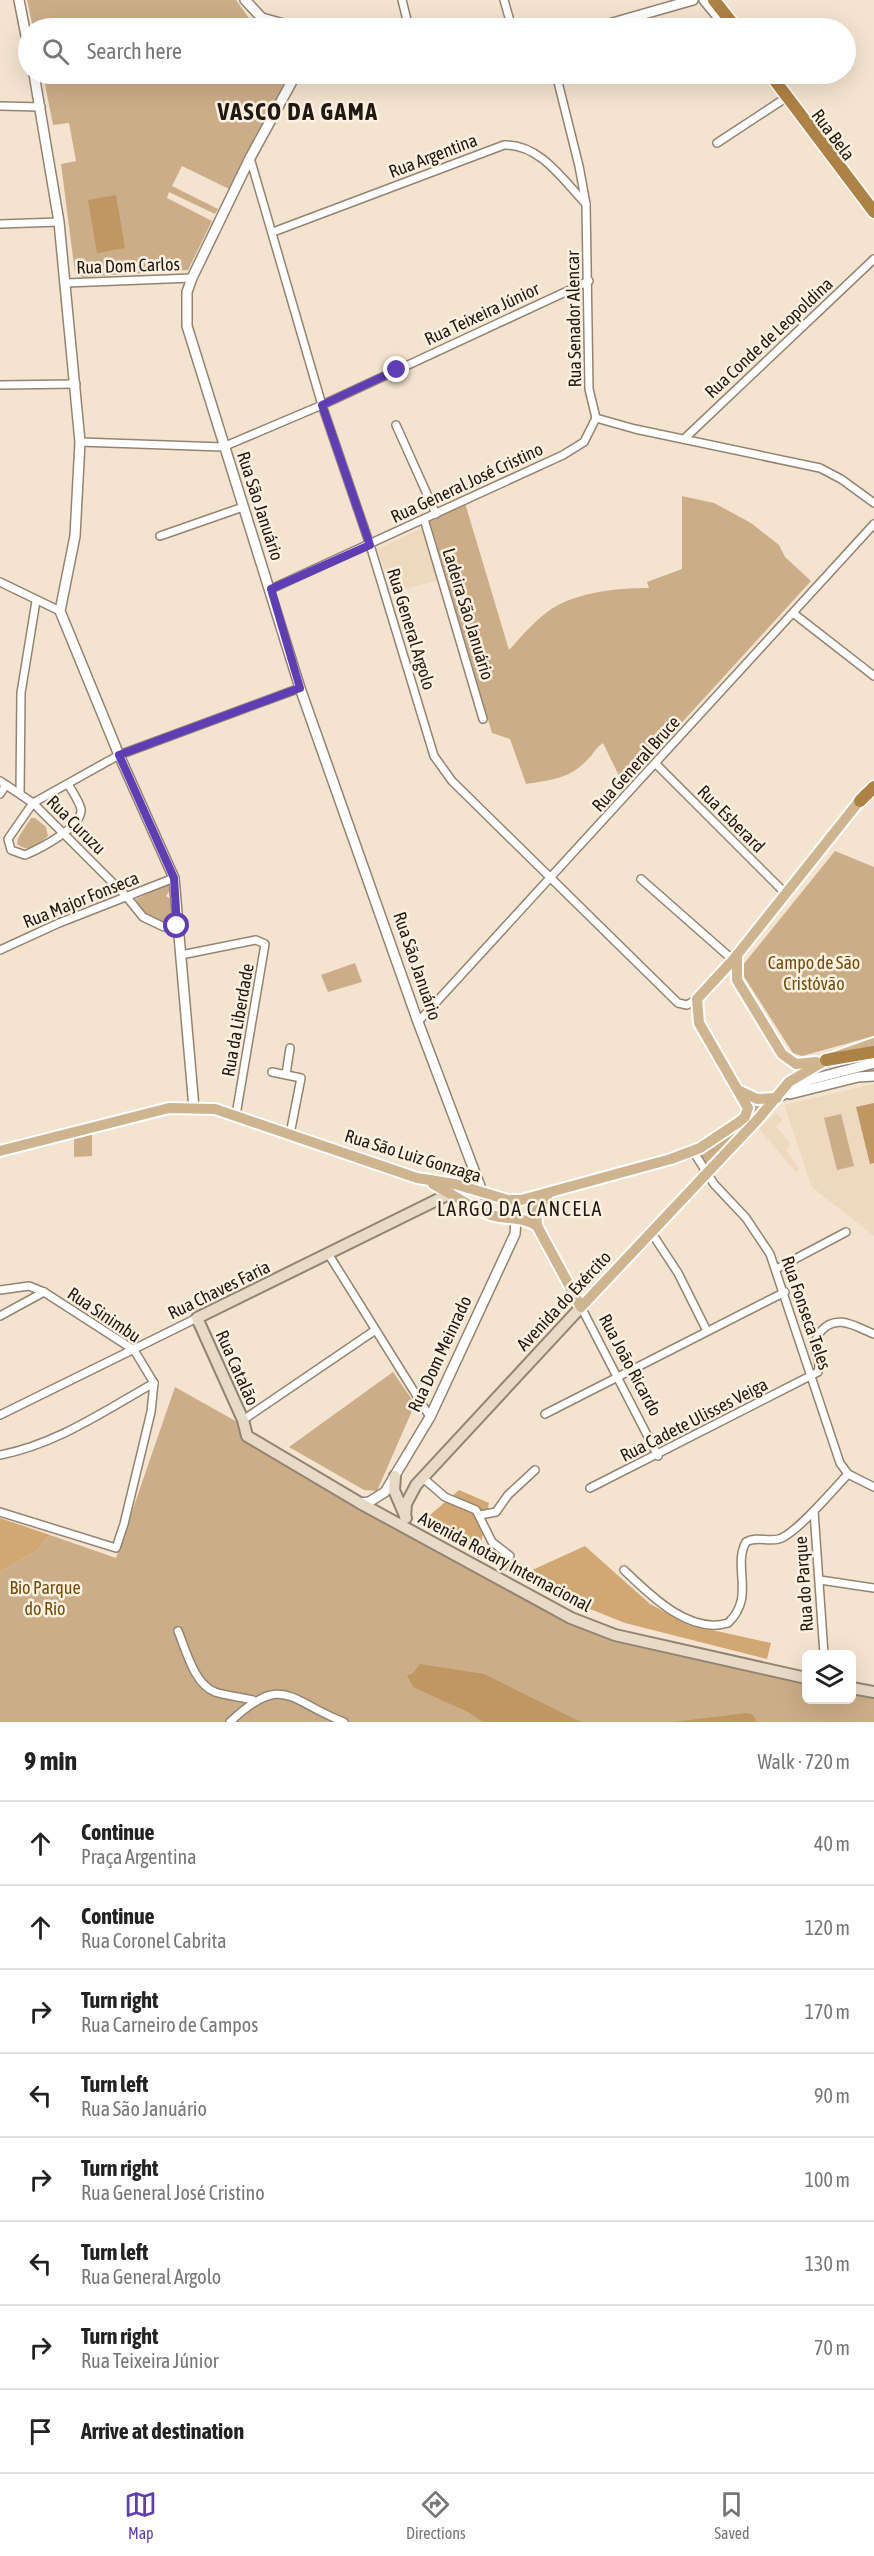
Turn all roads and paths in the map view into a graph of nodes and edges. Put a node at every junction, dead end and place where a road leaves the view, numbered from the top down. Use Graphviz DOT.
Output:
graph roads {
  1 [pos="19,0"];
  2 [pos="245,0"];
  3 [pos="402,0"];
  4 [pos="504,0"];
  5 [pos="693,0"];
  6 [pos="704,0"];
  7 [pos="714,0"];
  8 [pos="721,0"];
  9 [pos="23,18"];
  10 [pos="262,18"];
  11 [pos="406,18"];
  12 [pos="509,18"];
  13 [pos="630,18"];
  14 [pos="719,18"];
  15 [pos="728,18"];
  16 [pos="734,18"];
  17 [pos="36,84"];
  18 [pos="291,84"];
  19 [pos="558,84"];
  20 [pos="772,84"];
  21 [pos="778,84"];
  22 [pos="783,84"];
  23 [pos="784,99"];
  24 [pos="0,106"];
  25 [pos="41,107"];
  26 [pos="717,144"];
  27 [pos="250,158"];
  28 [pos="586,204"];
  29 [pos="874,205"];
  30 [pos="874,212"];
  31 [pos="874,218"];
  32 [pos="59,222"];
  33 [pos="0,224"];
  34 [pos="273,232"];
  35 [pos="874,259"];
  36 [pos="192,278"];
  37 [pos="589,281"];
  38 [pos="66,283"];
  39 [pos="76,384"];
  40 [pos="0,385"];
  41 [pos="322,405"];
  42 [pos="596,418"];
  43 [pos="396,425"];
  44 [pos="684,439"];
  45 [pos="80,442"];
  46 [pos="223,447"];
  47 [pos="874,502"];
  48 [pos="243,507"];
  49 [pos="436,513"];
  50 [pos="424,519"];
  51 [pos="874,524"];
  52 [pos="160,536"];
  53 [pos="370,545"];
  54 [pos="0,582"];
  55 [pos="271,589"];
  56 [pos="36,601"];
  57 [pos="60,611"];
  58 [pos="793,613"];
  59 [pos="874,676"];
  60 [pos="300,688"];
  61 [pos="483,719"];
  62 [pos="119,755"];
  63 [pos="656,764"];
  64 [pos="874,782"];
  65 [pos="3,783"];
  66 [pos="68,784"];
  67 [pos="874,787"];
  68 [pos="0,794"];
  69 [pos="20,795"];
  70 [pos="860,801"];
  71 [pos="33,804"];
  72 [pos="63,834"];
  73 [pos="174,878"];
  74 [pos="552,879"];
  75 [pos="641,879"];
  76 [pos="786,894"];
  77 [pos="126,897"];
  78 [pos="177,926"];
  79 [pos="0,950"];
  80 [pos="181,955"];
  81 [pos="736,957"];
  82 [pos="697,999"];
  83 [pos="418,1022"];
  84 [pos="874,1043"];
  85 [pos="290,1048"];
  86 [pos="874,1052"];
  87 [pos="826,1060"];
  88 [pos="874,1063"];
  89 [pos="272,1072"];
  90 [pos="286,1074"];
  91 [pos="874,1076"];
  92 [pos="738,1090"];
  93 [pos="777,1098"];
  94 [pos="194,1108"];
  95 [pos="236,1114"];
  96 [pos="290,1134"];
  97 [pos="0,1151"];
  98 [pos="693,1151"];
  99 [pos="706,1172"];
  100 [pos="427,1181"];
  101 [pos="549,1193"];
  102 [pos="452,1194"];
  103 [pos="483,1194"];
  104 [pos="507,1200"];
  105 [pos="516,1218"];
  106 [pos="537,1226"];
  107 [pos="651,1232"];
  108 [pos="846,1232"];
  109 [pos="329,1255"];
  110 [pos="776,1269"];
  111 [pos="0,1290"];
  112 [pos="44,1292"];
  113 [pos="784,1292"];
  114 [pos="581,1307"];
  115 [pos="0,1316"];
  116 [pos="197,1318"];
  117 [pos="374,1331"];
  118 [pos="707,1331"];
  119 [pos="874,1334"];
  120 [pos="134,1350"];
  121 [pos="617,1376"];
  122 [pos="811,1377"];
  123 [pos="154,1383"];
  124 [pos="545,1414"];
  125 [pos="0,1415"];
  126 [pos="430,1417"];
  127 [pos="243,1420"];
  128 [pos="245,1432"];
  129 [pos="0,1455"];
  130 [pos="658,1456"];
  131 [pos="535,1470"];
  132 [pos="848,1474"];
  133 [pos="394,1476"];
  134 [pos="423,1478"];
  135 [pos="874,1487"];
  136 [pos="590,1488"];
  137 [pos="360,1503"];
  138 [pos="814,1511"];
  139 [pos="0,1512"];
  140 [pos="480,1515"];
  141 [pos="405,1517"];
  142 [pos="420,1534"];
  143 [pos="510,1556"];
  144 [pos="624,1570"];
  145 [pos="820,1580"];
  146 [pos="874,1588"];
  147 [pos="178,1631"];
  148 [pos="824,1650"];
  149 [pos="802,1677"];
  150 [pos="856,1689"];
  151 [pos="874,1692"];
  152 [pos="253,1700"];
  153 [pos="230,1722"];
  154 [pos="344,1722"];
  1 -- 9 [label="street"];
  2 -- 10 [label="street"];
  3 -- 11 [label="street"];
  4 -- 12 [label="street"];
  5 -- 13 [label="street"];
  6 -- 14 [label="street"];
  7 -- 15 [label="highway"];
  8 -- 16 [label="highway"];
  17 -- 25 [label="street"];
  18 -- 27 [label="street, Rua São Januário"];
  19 -- 28 [label="street, Rua Senador Alencar"];
  20 -- 23 [label="street, Rua Bela"];
  21 -- 30 [label="highway"];
  22 -- 29 [label="highway"];
  23 -- 26 [label="street"];
  23 -- 31 [label="street, Rua Bela"];
  24 -- 25 [label="street"];
  25 -- 32 [label="street"];
  27 -- 34 [label="street, Rua General Argolo"];
  27 -- 36 [label="street, Rua São Januário"];
  28 -- 34 [label="street, Rua Argentina"];
  28 -- 37 [label="street, Rua Senador Alencar"];
  32 -- 33 [label="street"];
  32 -- 38 [label="street"];
  34 -- 41 [label="street, Rua General Argolo"];
  35 -- 44 [label="street, Rua Conde de Leopoldina"];
  36 -- 38 [label="street, Rua Dom Carlos"];
  36 -- 46 [label="street, Rua São Januário"];
  37 -- 41 [label="street, Rua Teixeira Júnior"];
  37 -- 42 [label="street, Rua Senador Alencar"];
  38 -- 39 [label="street"];
  39 -- 40 [label="street"];
  39 -- 45 [label="street"];
  41 -- 46 [label="street, Rua Teixeira Júnior"];
  41 -- 53 [label="street, Rua General Argolo"];
  42 -- 44 [label="street"];
  42 -- 49 [label="street, Rua General José Cristino"];
  43 -- 49 [label="street"];
  44 -- 47 [label="street"];
  45 -- 46 [label="street, Rua Teixeira Júnior"];
  45 -- 57 [label="street"];
  46 -- 48 [label="street, Rua São Januário"];
  48 -- 52 [label="street"];
  48 -- 55 [label="street, Rua São Januário"];
  49 -- 50 [label="street, Rua General José Cristino"];
  50 -- 53 [label="street, Rua General José Cristino"];
  50 -- 61 [label="street, Ladeira São Januário"];
  51 -- 58 [label="street, Rua General Bruce"];
  53 -- 55 [label="street, Rua General José Cristino"];
  53 -- 74 [label="street, Rua General Argolo"];
  54 -- 56 [label="street"];
  55 -- 60 [label="street, Rua São Januário"];
  56 -- 57 [label="street"];
  56 -- 69 [label="street"];
  57 -- 62 [label="street"];
  58 -- 59 [label="street"];
  58 -- 63 [label="street, Rua General Bruce"];
  60 -- 62 [label="street"];
  60 -- 83 [label="street, Rua São Januário"];
  62 -- 66 [label="street"];
  62 -- 73 [label="street"];
  63 -- 74 [label="street, Rua General Bruce"];
  63 -- 76 [label="street, Rua Esberard"];
  64 -- 70 [label="main road"];
  65 -- 68 [label="street"];
  65 -- 69 [label="street, Rua Curuzu"];
  66 -- 71 [label="street"];
  66 -- 72 [label="street"];
  67 -- 70 [label="highway"];
  69 -- 71 [label="street, Rua Curuzu"];
  70 -- 76 [label="main road"];
  71 -- 72 [label="street, Rua Curuzu"];
  71 -- 72 [label="street"];
  72 -- 77 [label="street, Rua Curuzu"];
  73 -- 77 [label="street, Rua Major Fonseca"];
  73 -- 78 [label="street"];
  74 -- 82 [label="street, Rua General Argolo"];
  74 -- 83 [label="street, Rua General Bruce"];
  75 -- 81 [label="street"];
  76 -- 81 [label="main road"];
  77 -- 78 [label="street, Rua Curuzu"];
  77 -- 79 [label="street, Rua Major Fonseca"];
  78 -- 80 [label="street"];
  80 -- 94 [label="street"];
  80 -- 95 [label="street, Rua da Liberdade"];
  81 -- 82 [label="main road"];
  81 -- 87 [label="main road"];
  82 -- 92 [label="main road"];
  83 -- 103 [label="street, Rua São Januário"];
  84 -- 87 [label="main road"];
  85 -- 90 [label="street"];
  86 -- 87 [label="highway"];
  87 -- 93 [label="main road"];
  88 -- 93 [label="street"];
  89 -- 90 [label="street"];
  90 -- 96 [label="street"];
  91 -- 93 [label="street"];
  92 -- 93 [label="main road"];
  92 -- 98 [label="main road, Rua São Luiz Gonzaga"];
  93 -- 99 [label="main road, Avenida do Exército"];
  94 -- 95 [label="main road, Rua São Luiz Gonzaga"];
  94 -- 97 [label="main road, Rua São Luiz Gonzaga"];
  95 -- 96 [label="main road, Rua São Luiz Gonzaga"];
  96 -- 100 [label="main road, Rua São Luiz Gonzaga"];
  98 -- 99 [label="street, Rua Fonseca Teles"];
  98 -- 101 [label="main road, Rua São Luiz Gonzaga"];
  99 -- 107 [label="main road, Avenida do Exército"];
  99 -- 110 [label="street, Rua Fonseca Teles"];
  100 -- 102 [label="main road"];
  100 -- 103 [label="main road, Rua São Luiz Gonzaga"];
  101 -- 104 [label="main road, Rua São Luiz Gonzaga"];
  101 -- 106 [label="main road"];
  102 -- 103 [label="main road"];
  102 -- 105 [label="main road"];
  102 -- 109 [label="main road, Rua Chaves Faria"];
  103 -- 104 [label="main road, Rua São Luiz Gonzaga"];
  104 -- 105 [label="street"];
  105 -- 106 [label="main road"];
  105 -- 126 [label="street, Rua Dom Meinrado"];
  106 -- 114 [label="main road, Rua João Ricardo"];
  107 -- 114 [label="main road, Avenida do Exército"];
  107 -- 118 [label="street"];
  108 -- 110 [label="street"];
  109 -- 116 [label="main road, Rua Chaves Faria"];
  109 -- 117 [label="street"];
  110 -- 113 [label="street, Rua Fonseca Teles"];
  111 -- 112 [label="street, Rua Sinimbu"];
  112 -- 115 [label="street"];
  112 -- 120 [label="street, Rua Sinimbu"];
  113 -- 118 [label="street"];
  113 -- 122 [label="street, Rua Fonseca Teles"];
  114 -- 121 [label="street, Rua João Ricardo"];
  114 -- 134 [label="main road, Avenida do Exército"];
  116 -- 120 [label="street, Rua Chaves Faria"];
  116 -- 127 [label="main road, Rua Catalão"];
  117 -- 126 [label="street"];
  117 -- 127 [label="street"];
  118 -- 121 [label="street"];
  119 -- 122 [label="street"];
  120 -- 123 [label="street, Rua Sinimbu"];
  120 -- 125 [label="street, Rua Chaves Faria"];
  121 -- 124 [label="street"];
  121 -- 130 [label="street, Rua João Ricardo"];
  122 -- 130 [label="street, Rua Cadete Ulisses Veiga"];
  122 -- 132 [label="street, Rua Fonseca Teles"];
  123 -- 129 [label="street"];
  123 -- 139 [label="street"];
  126 -- 133 [label="street, Rua Dom Meinrado"];
  127 -- 128 [label="main road, Rua Catalão"];
  128 -- 137 [label="main road, Avenida Rotary Internacional"];
  130 -- 136 [label="street, Rua Cadete Ulisses Veiga"];
  131 -- 140 [label="street"];
  132 -- 135 [label="street"];
  132 -- 138 [label="street"];
  133 -- 137 [label="street, Rua Dom Meinrado"];
  133 -- 141 [label="main road"];
  134 -- 140 [label="street"];
  134 -- 141 [label="main road, Avenida do Exército"];
  137 -- 142 [label="main road, Avenida Rotary Internacional"];
  138 -- 144 [label="street"];
  138 -- 145 [label="street, Rua do Parque"];
  140 -- 143 [label="street"];
  141 -- 142 [label="main road"];
  142 -- 149 [label="main road, Avenida Rotary Internacional"];
  145 -- 146 [label="street"];
  145 -- 148 [label="street, Rua do Parque"];
  147 -- 152 [label="street"];
  150 -- 151 [label="main road"];
  152 -- 153 [label="street"];
  152 -- 154 [label="street"];
}
